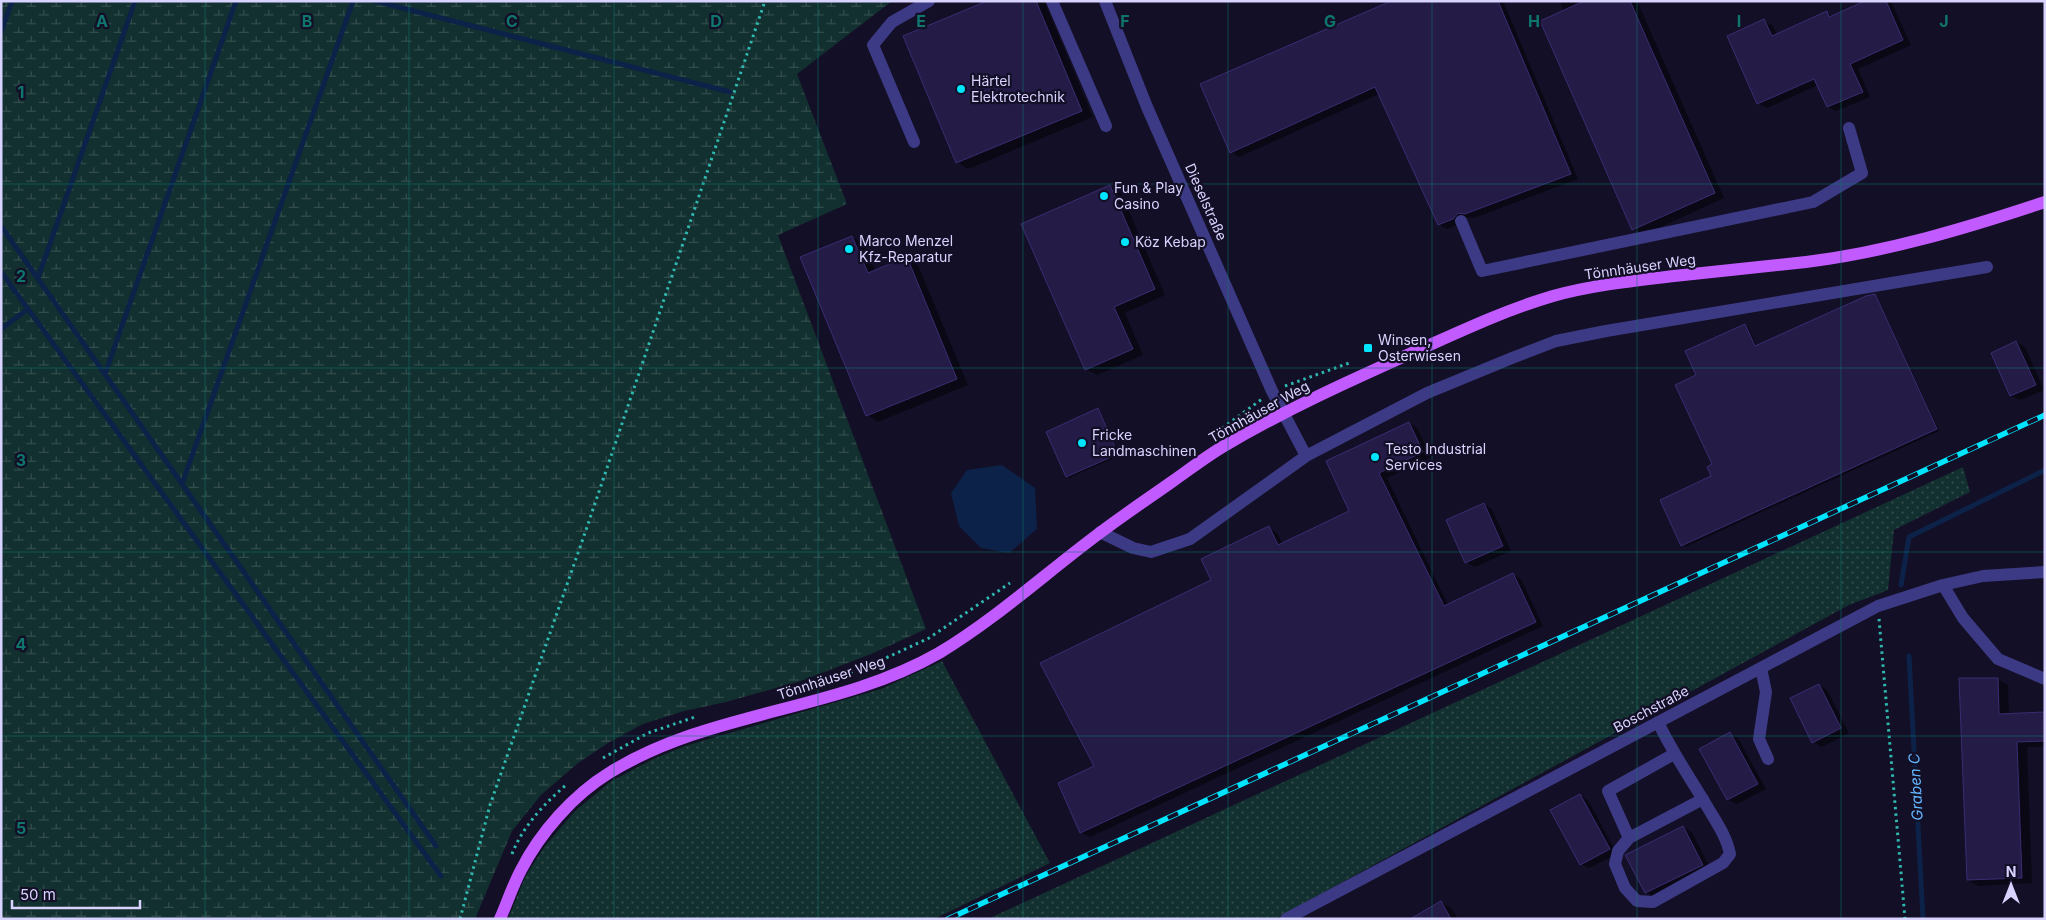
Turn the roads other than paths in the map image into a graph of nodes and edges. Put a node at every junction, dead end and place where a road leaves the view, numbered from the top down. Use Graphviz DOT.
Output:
graph roads {
  1 [pos="929,1"];
  2 [pos="1052,1"];
  3 [pos="1105,1"];
  4 [pos="1106,126"];
  5 [pos="1849,128"];
  6 [pos="914,142"];
  7 [pos="2045,202"];
  8 [pos="1462,221"];
  9 [pos="1987,267"];
  10 [pos="1283,413"];
  11 [pos="1306,456"];
  12 [pos="1100,532"];
  13 [pos="2045,572"];
  14 [pos="1943,584"];
  15 [pos="1761,668"];
  16 [pos="2045,679"];
  17 [pos="1658,722"];
  18 [pos="1674,754"];
  19 [pos="1768,759"];
  20 [pos="1703,799"];
  21 [pos="1629,838"];
  22 [pos="500,919"];
  23 [pos="1286,919"];
  1 -- 6 [label="street"];
  2 -- 4 [label="street"];
  3 -- 10 [label="street, Dieselstraße"];
  5 -- 8 [label="street"];
  7 -- 10 [label="main road, Tönnhäuser Weg"];
  9 -- 11 [label="street"];
  10 -- 11 [label="street, Dieselstraße"];
  10 -- 12 [label="main road, Tönnhäuser Weg"];
  11 -- 12 [label="street"];
  12 -- 22 [label="main road, Tönnhäuser Weg"];
  13 -- 14 [label="street, Boschstraße"];
  14 -- 15 [label="street, Boschstraße"];
  14 -- 16 [label="street"];
  15 -- 17 [label="street, Boschstraße"];
  15 -- 19 [label="street"];
  17 -- 18 [label="street"];
  17 -- 23 [label="street, Boschstraße"];
  18 -- 20 [label="street"];
  18 -- 21 [label="street"];
  20 -- 21 [label="street"];
  20 -- 21 [label="street"];
}
